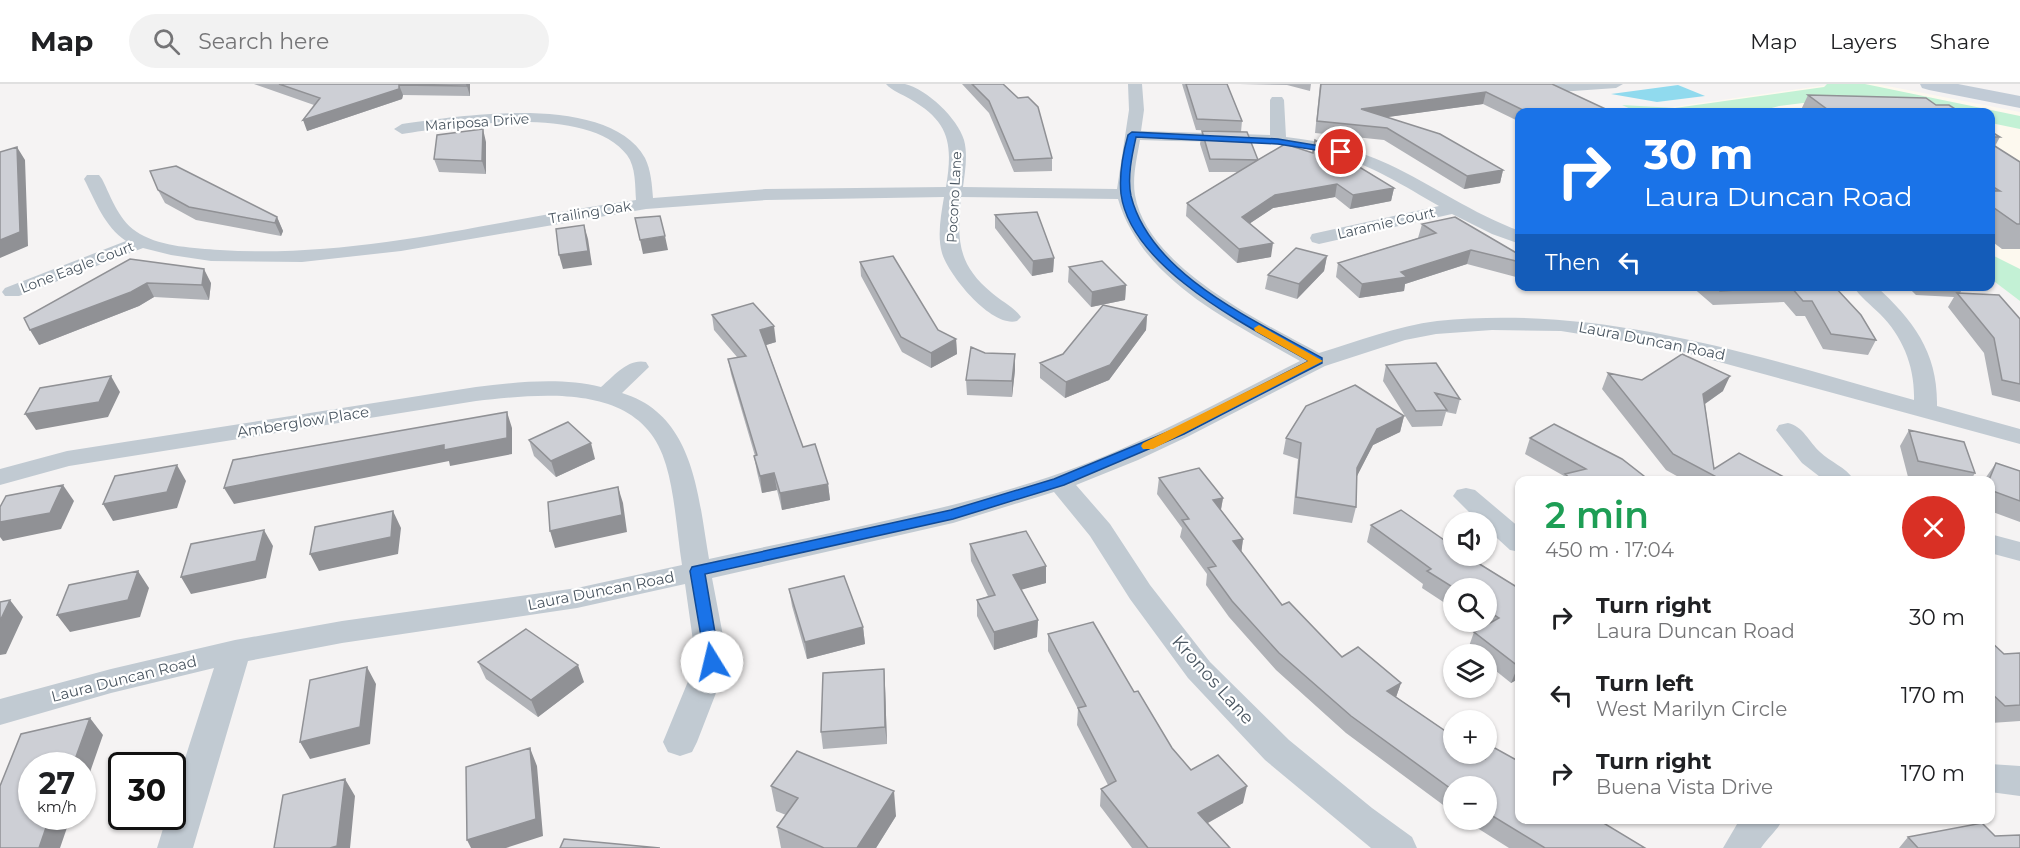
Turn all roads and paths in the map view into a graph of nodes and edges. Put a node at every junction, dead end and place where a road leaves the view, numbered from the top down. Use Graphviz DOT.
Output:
graph roads {
  1 [pos="892,84"];
  2 [pos="1135,84"];
  3 [pos="1486,84"];
  4 [pos="1616,84"];
  5 [pos="1929,84"];
  6 [pos="1277,100"];
  7 [pos="2020,102"];
  8 [pos="402,129"];
  9 [pos="1132,135"];
  10 [pos="1278,142"];
  11 [pos="93,179"];
  12 [pos="952,192"];
  13 [pos="1126,194"];
  14 [pos="645,204"];
  15 [pos="1453,208"];
  16 [pos="1515,236"];
  17 [pos="1319,238"];
  18 [pos="142,242"];
  19 [pos="1868,291"];
  20 [pos="12,292"];
  21 [pos="1010,317"];
  22 [pos="1317,361"];
  23 [pos="638,367"];
  24 [pos="607,394"];
  25 [pos="1925,409"];
  26 [pos="1788,430"];
  27 [pos="2020,437"];
  28 [pos="1836,476"];
  29 [pos="0,477"];
  30 [pos="1059,482"];
  31 [pos="1466,496"];
  32 [pos="1515,539"];
  33 [pos="1995,544"];
  34 [pos="2020,552"];
  35 [pos="697,571"];
  36 [pos="235,652"];
  37 [pos="0,712"];
  38 [pos="680,742"];
  39 [pos="1995,778"];
  40 [pos="2020,781"];
  41 [pos="1759,824"];
  42 [pos="175,848"];
  43 [pos="1399,848"];
  44 [pos="1741,848"];
  1 -- 12 [label="street, Pocono Lane"];
  2 -- 9 [label="street"];
  3 -- 4 [label="street"];
  5 -- 7 [label="main road"];
  6 -- 10 [label="street"];
  8 -- 14 [label="street, Mariposa Drive"];
  9 -- 10 [label="street"];
  9 -- 13 [label="street"];
  10 -- 15 [label="street"];
  11 -- 18 [label="street, Trailing Oak"];
  12 -- 13 [label="street, Trailing Oak"];
  12 -- 14 [label="street, Trailing Oak"];
  12 -- 21 [label="street, Pocono Lane"];
  13 -- 22 [label="street"];
  14 -- 18 [label="street, Trailing Oak"];
  15 -- 16 [label="street"];
  15 -- 17 [label="street, Laramie Court"];
  18 -- 20 [label="street, Lone Eagle Court"];
  19 -- 25 [label="street"];
  22 -- 25 [label="street, Laura Duncan Road"];
  22 -- 30 [label="street, Laura Duncan Road"];
  23 -- 24 [label="street"];
  24 -- 29 [label="street, Amberglow Place"];
  24 -- 35 [label="street, Amberglow Place"];
  25 -- 27 [label="street, Laura Duncan Road"];
  26 -- 28 [label="street"];
  30 -- 35 [label="street, Laura Duncan Road"];
  30 -- 43 [label="street, Kronos Lane"];
  31 -- 32 [label="street"];
  33 -- 34 [label="street"];
  35 -- 36 [label="street, Laura Duncan Road"];
  35 -- 38 [label="street, Amberglow Place"];
  36 -- 37 [label="street, Laura Duncan Road"];
  36 -- 42 [label="street"];
  39 -- 40 [label="street"];
  41 -- 44 [label="street"];
}
